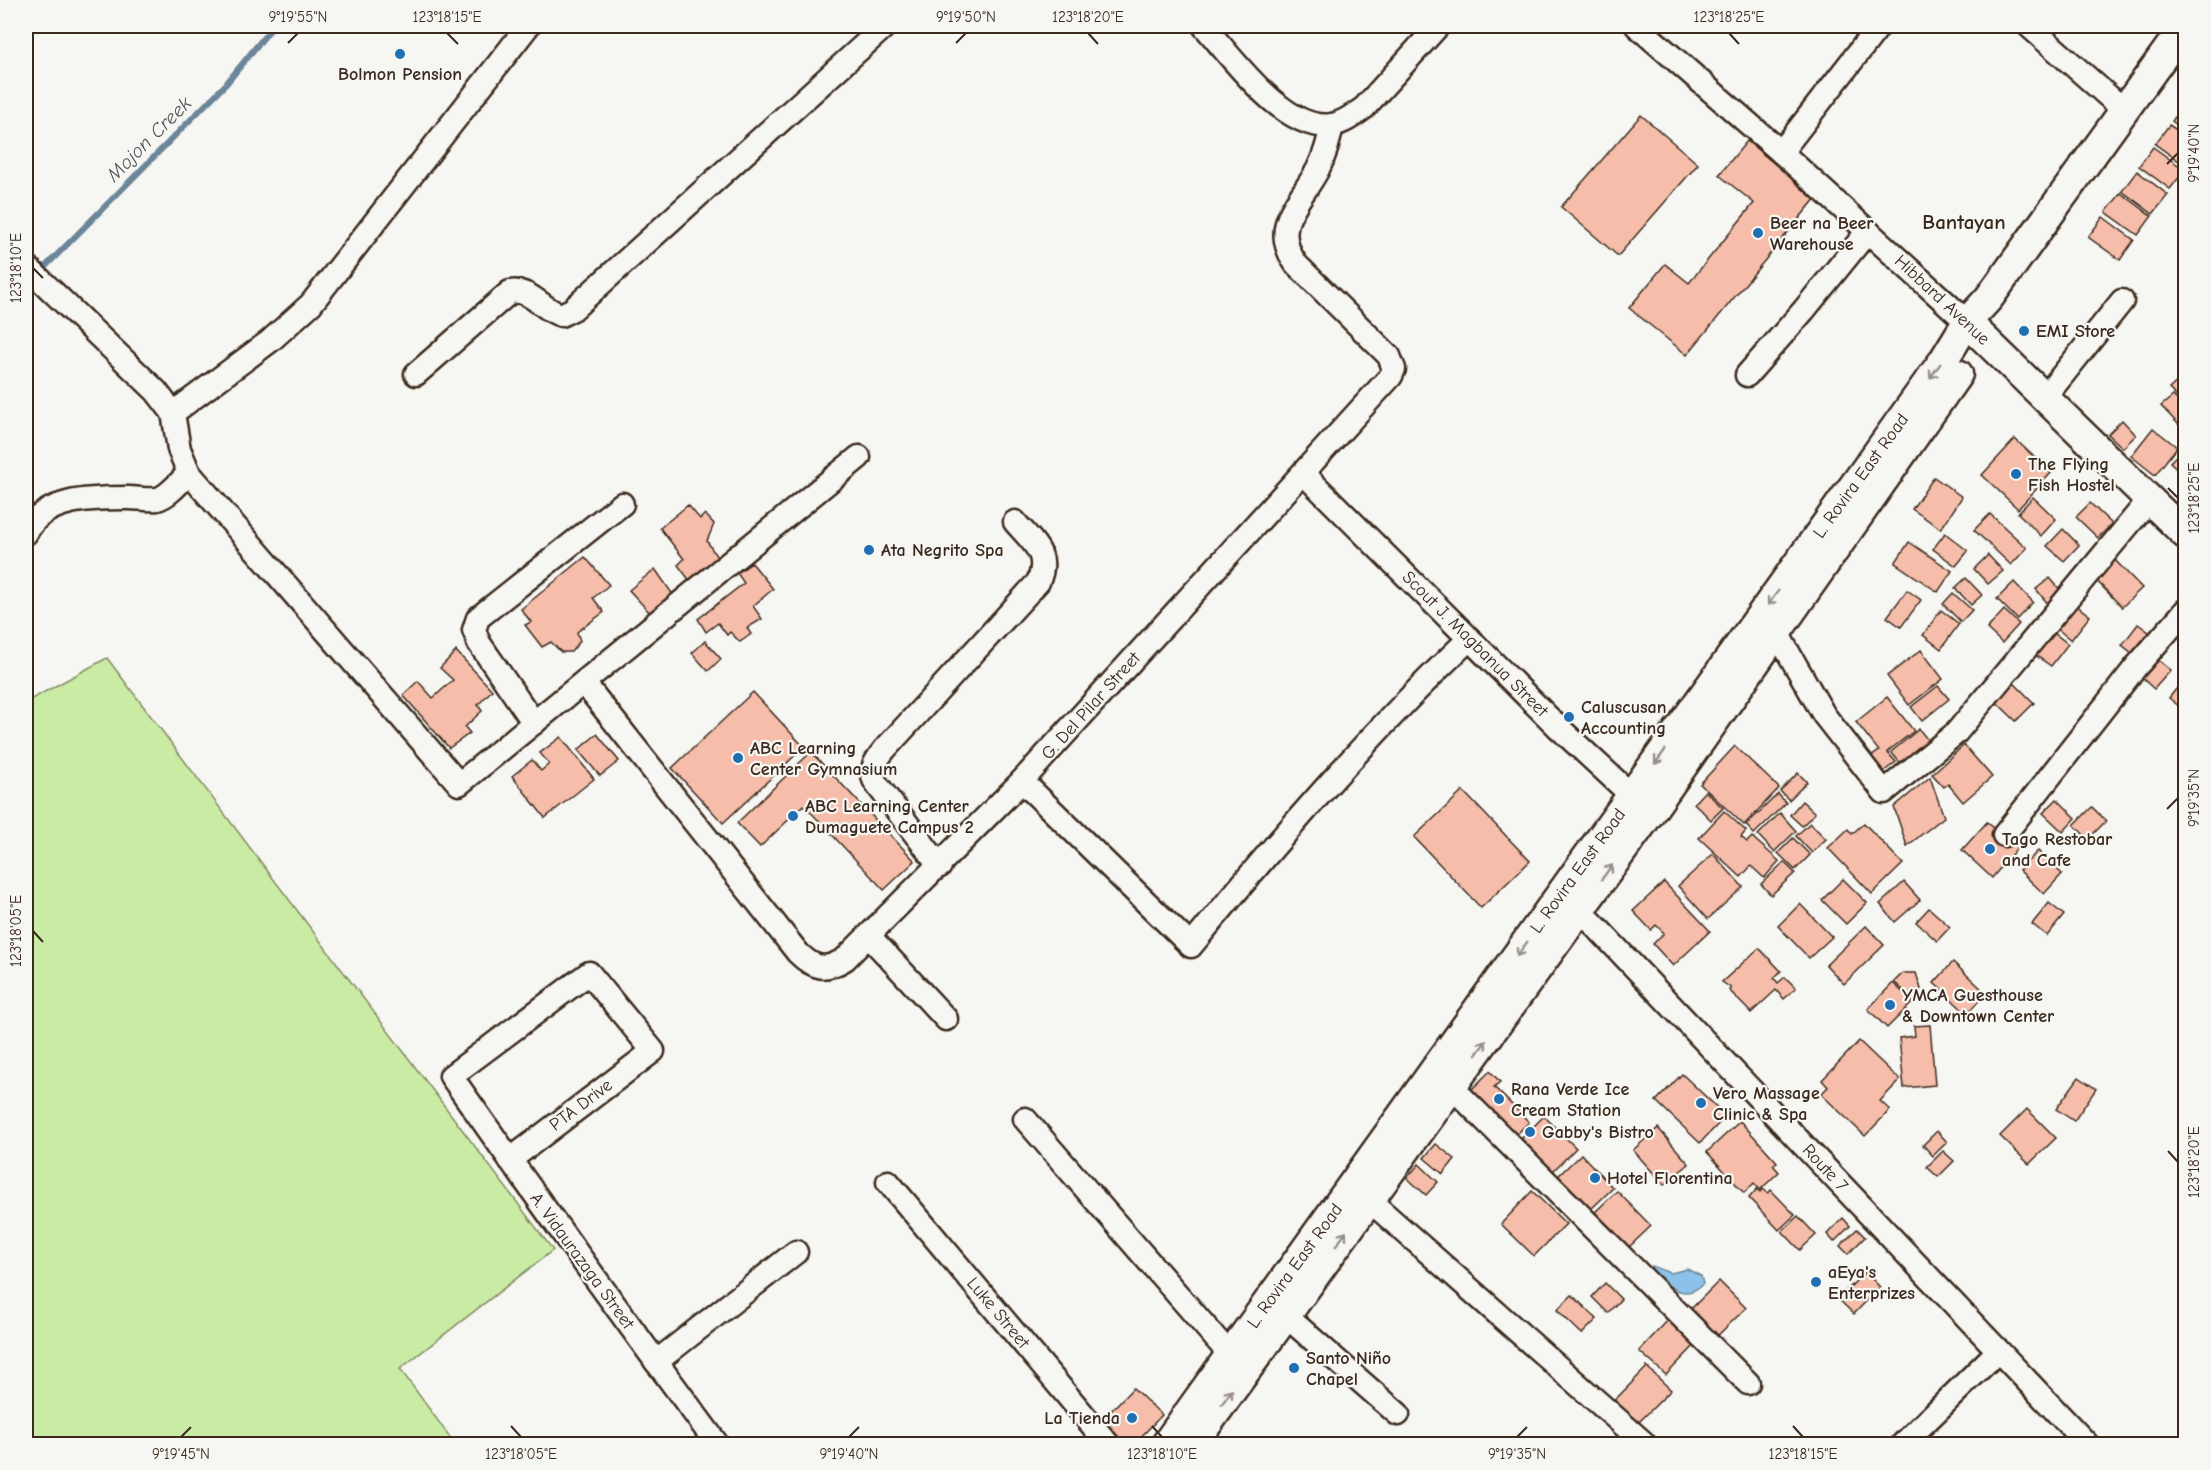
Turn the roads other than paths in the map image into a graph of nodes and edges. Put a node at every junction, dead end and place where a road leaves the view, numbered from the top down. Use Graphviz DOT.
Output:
graph roads {
  1 [pos="528,26"];
  2 [pos="885,26"];
  3 [pos="1203,26"];
  4 [pos="1438,26"];
  5 [pos="1637,26"];
  6 [pos="1879,26"];
  7 [pos="2029,26"];
  8 [pos="2185,26"];
  9 [pos="2125,111"];
  10 [pos="1332,125"];
  11 [pos="1781,152"];
  12 [pos="1868,231"];
  13 [pos="26,266"];
  14 [pos="2122,301"];
  15 [pos="1973,328"];
  16 [pos="416,374"];
  17 [pos="1747,375"];
  18 [pos="2045,397"];
  19 [pos="173,413"];
  20 [pos="859,457"];
  21 [pos="189,473"];
  22 [pos="1303,473"];
  23 [pos="2149,500"];
  24 [pos="622,504"];
  25 [pos="1015,522"];
  26 [pos="26,533"];
  27 [pos="2186,535"];
  28 [pos="1810,565"];
  29 [pos="2186,610"];
  30 [pos="1776,631"];
  31 [pos="1469,639"];
  32 [pos="584,683"];
  33 [pos="534,723"];
  34 [pos="1022,781"];
  35 [pos="1641,804"];
  36 [pos="2004,835"];
  37 [pos="940,866"];
  38 [pos="1572,900"];
  39 [pos="868,936"];
  40 [pos="946,1019"];
  41 [pos="451,1076"];
  42 [pos="1452,1087"];
  43 [pos="1025,1119"];
  44 [pos="1397,1142"];
  45 [pos="510,1160"];
  46 [pos="888,1182"];
  47 [pos="1370,1200"];
  48 [pos="796,1252"];
  49 [pos="1286,1316"];
  50 [pos="1258,1336"];
  51 [pos="1998,1351"];
  52 [pos="1231,1356"];
  53 [pos="656,1362"];
  54 [pos="1748,1383"];
  55 [pos="1398,1414"];
  56 [pos="1644,1443"];
  57 [pos="717,1444"];
  58 [pos="1107,1444"];
  59 [pos="1166,1444"];
  60 [pos="1193,1444"];
  61 [pos="1903,1444"];
  62 [pos="2087,1444"];
  1 -- 19 [label="street"];
  2 -- 16 [label="street"];
  3 -- 10 [label="street"];
  4 -- 10 [label="street"];
  5 -- 11 [label="street, Hibbard Avenue"];
  6 -- 11 [label="street"];
  7 -- 9 [label="street"];
  8 -- 9 [label="main road, L. Rovira East Road"];
  9 -- 15 [label="main road, L. Rovira East Road"];
  10 -- 22 [label="street, G. Del Pilar Street"];
  11 -- 12 [label="street, Hibbard Avenue"];
  12 -- 15 [label="street, Hibbard Avenue"];
  12 -- 17 [label="street"];
  13 -- 19 [label="street"];
  14 -- 18 [label="street"];
  15 -- 18 [label="main road, Hibbard Avenue"];
  15 -- 28 [label="main road, L. Rovira East Road"];
  18 -- 23 [label="main road, Hibbard Avenue"];
  19 -- 21 [label="street"];
  20 -- 32 [label="street"];
  21 -- 26 [label="street"];
  21 -- 33 [label="street"];
  22 -- 31 [label="street, Scout J. Magbanua Street"];
  22 -- 34 [label="street, G. Del Pilar Street"];
  23 -- 27 [label="main road, Hibbard Avenue"];
  23 -- 30 [label="street"];
  24 -- 33 [label="street"];
  25 -- 37 [label="street"];
  28 -- 30 [label="main road, L. Rovira East Road"];
  28 -- 35 [label="main road, L. Rovira East Road, one-way"];
  29 -- 36 [label="street"];
  30 -- 35 [label="main road, L. Rovira East Road"];
  31 -- 34 [label="street"];
  31 -- 35 [label="street, Scout J. Magbanua Street"];
  32 -- 33 [label="street"];
  32 -- 39 [label="street, G. Del Pilar Street"];
  34 -- 37 [label="street, G. Del Pilar Street"];
  35 -- 38 [label="main road, L. Rovira East Road"];
  37 -- 39 [label="street, G. Del Pilar Street"];
  42 -- 38 [label="main road, L. Rovira East Road, one-way"];
  38 -- 44 [label="main road, L. Rovira East Road, one-way"];
  38 -- 51 [label="street, Route 7"];
  39 -- 40 [label="street"];
  41 -- 45 [label="street, A. Vidaurazaga Street"];
  41 -- 45 [label="street, PTA Drive"];
  42 -- 44 [label="main road, L. Rovira East Road"];
  42 -- 54 [label="street"];
  43 -- 52 [label="street"];
  44 -- 47 [label="main road, L. Rovira East Road"];
  44 -- 50 [label="main road, L. Rovira East Road"];
  45 -- 53 [label="street, A. Vidaurazaga Street"];
  46 -- 58 [label="street, Luke Street"];
  49 -- 47 [label="main road, L. Rovira East Road, one-way"];
  47 -- 56 [label="street"];
  48 -- 53 [label="street"];
  49 -- 50 [label="main road, L. Rovira East Road"];
  49 -- 55 [label="street"];
  50 -- 52 [label="main road, L. Rovira East Road"];
  60 -- 50 [label="main road, L. Rovira East Road, one-way"];
  51 -- 61 [label="street"];
  51 -- 62 [label="street, Route 7"];
  52 -- 59 [label="main road, L. Rovira East Road"];
  53 -- 57 [label="street, A. Vidaurazaga Street"];
}
